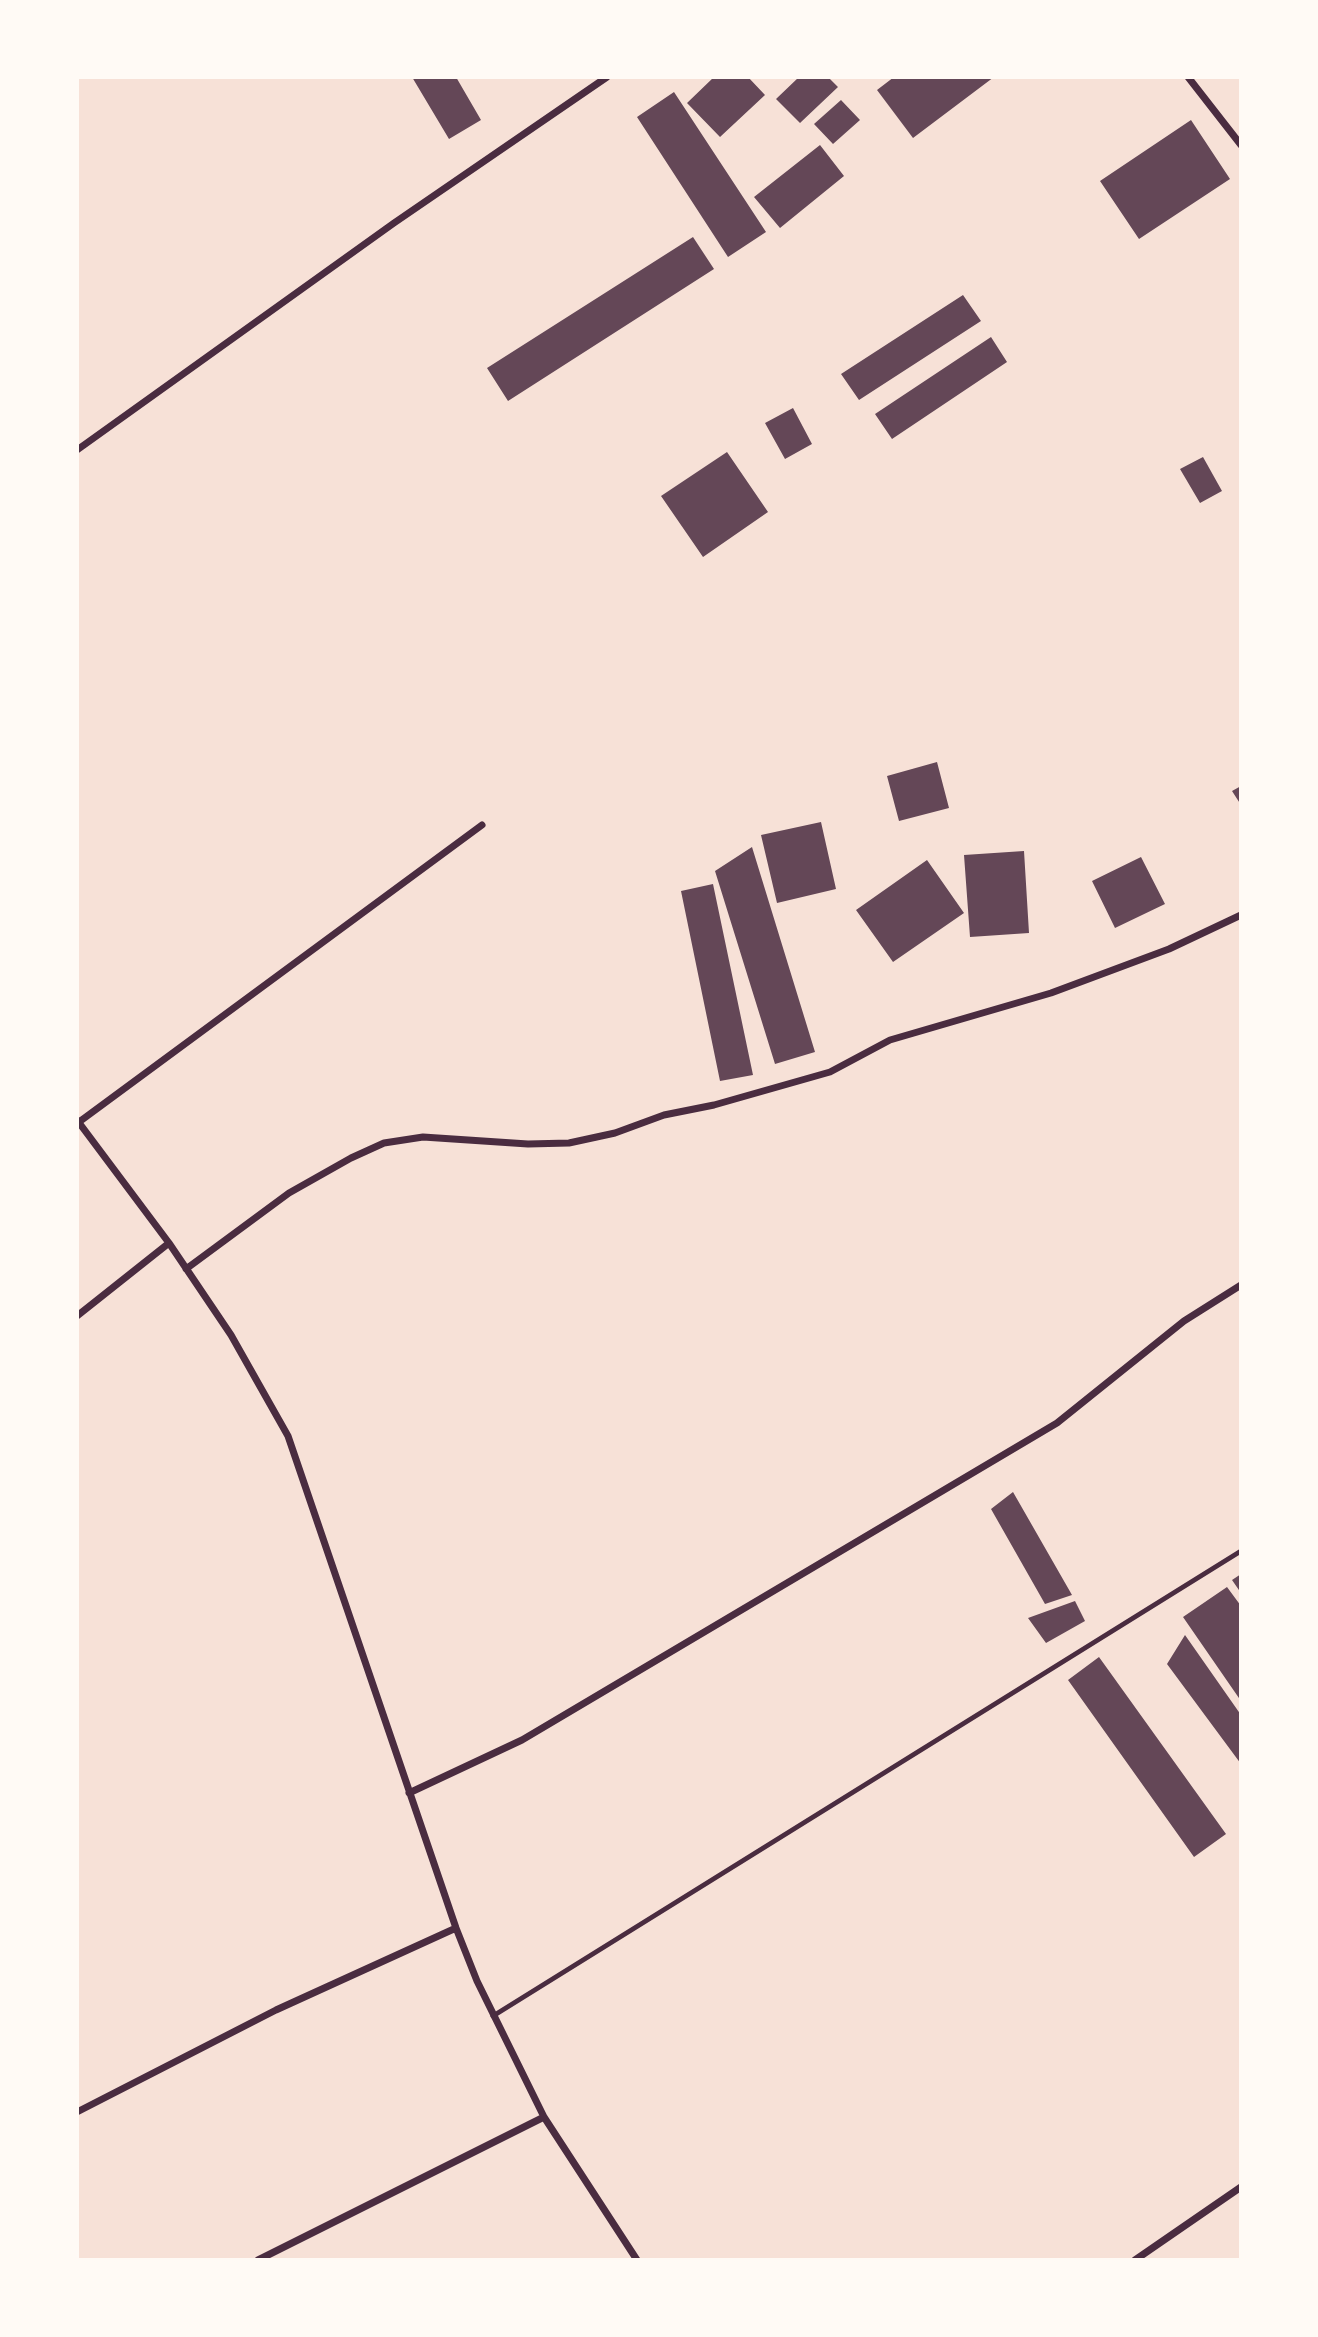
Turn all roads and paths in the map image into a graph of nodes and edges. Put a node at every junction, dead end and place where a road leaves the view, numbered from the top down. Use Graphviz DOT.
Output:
graph roads {
  1 [pos="607,77"];
  2 [pos="1188,77"];
  3 [pos="1241,145"];
  4 [pos="77,450"];
  5 [pos="482,825"];
  6 [pos="1241,915"];
  7 [pos="78,1121"];
  8 [pos="169,1243"];
  9 [pos="186,1269"];
  10 [pos="1241,1285"];
  11 [pos="77,1316"];
  12 [pos="1241,1551"];
  13 [pos="409,1793"];
  14 [pos="456,1927"];
  15 [pos="493,2015"];
  16 [pos="77,2112"];
  17 [pos="544,2117"];
  18 [pos="1241,2188"];
  19 [pos="258,2260"];
  20 [pos="637,2260"];
  21 [pos="1135,2260"];
  1 -- 4 [label="street"];
  2 -- 3 [label="street"];
  5 -- 7 [label="street"];
  6 -- 9 [label="street"];
  7 -- 8 [label="street"];
  8 -- 9 [label="street"];
  8 -- 11 [label="street"];
  9 -- 13 [label="street"];
  10 -- 13 [label="street"];
  12 -- 15 [label="lane"];
  13 -- 14 [label="street"];
  14 -- 15 [label="street"];
  14 -- 16 [label="street"];
  15 -- 17 [label="street"];
  17 -- 19 [label="street"];
  17 -- 20 [label="street"];
  18 -- 21 [label="street"];
}
